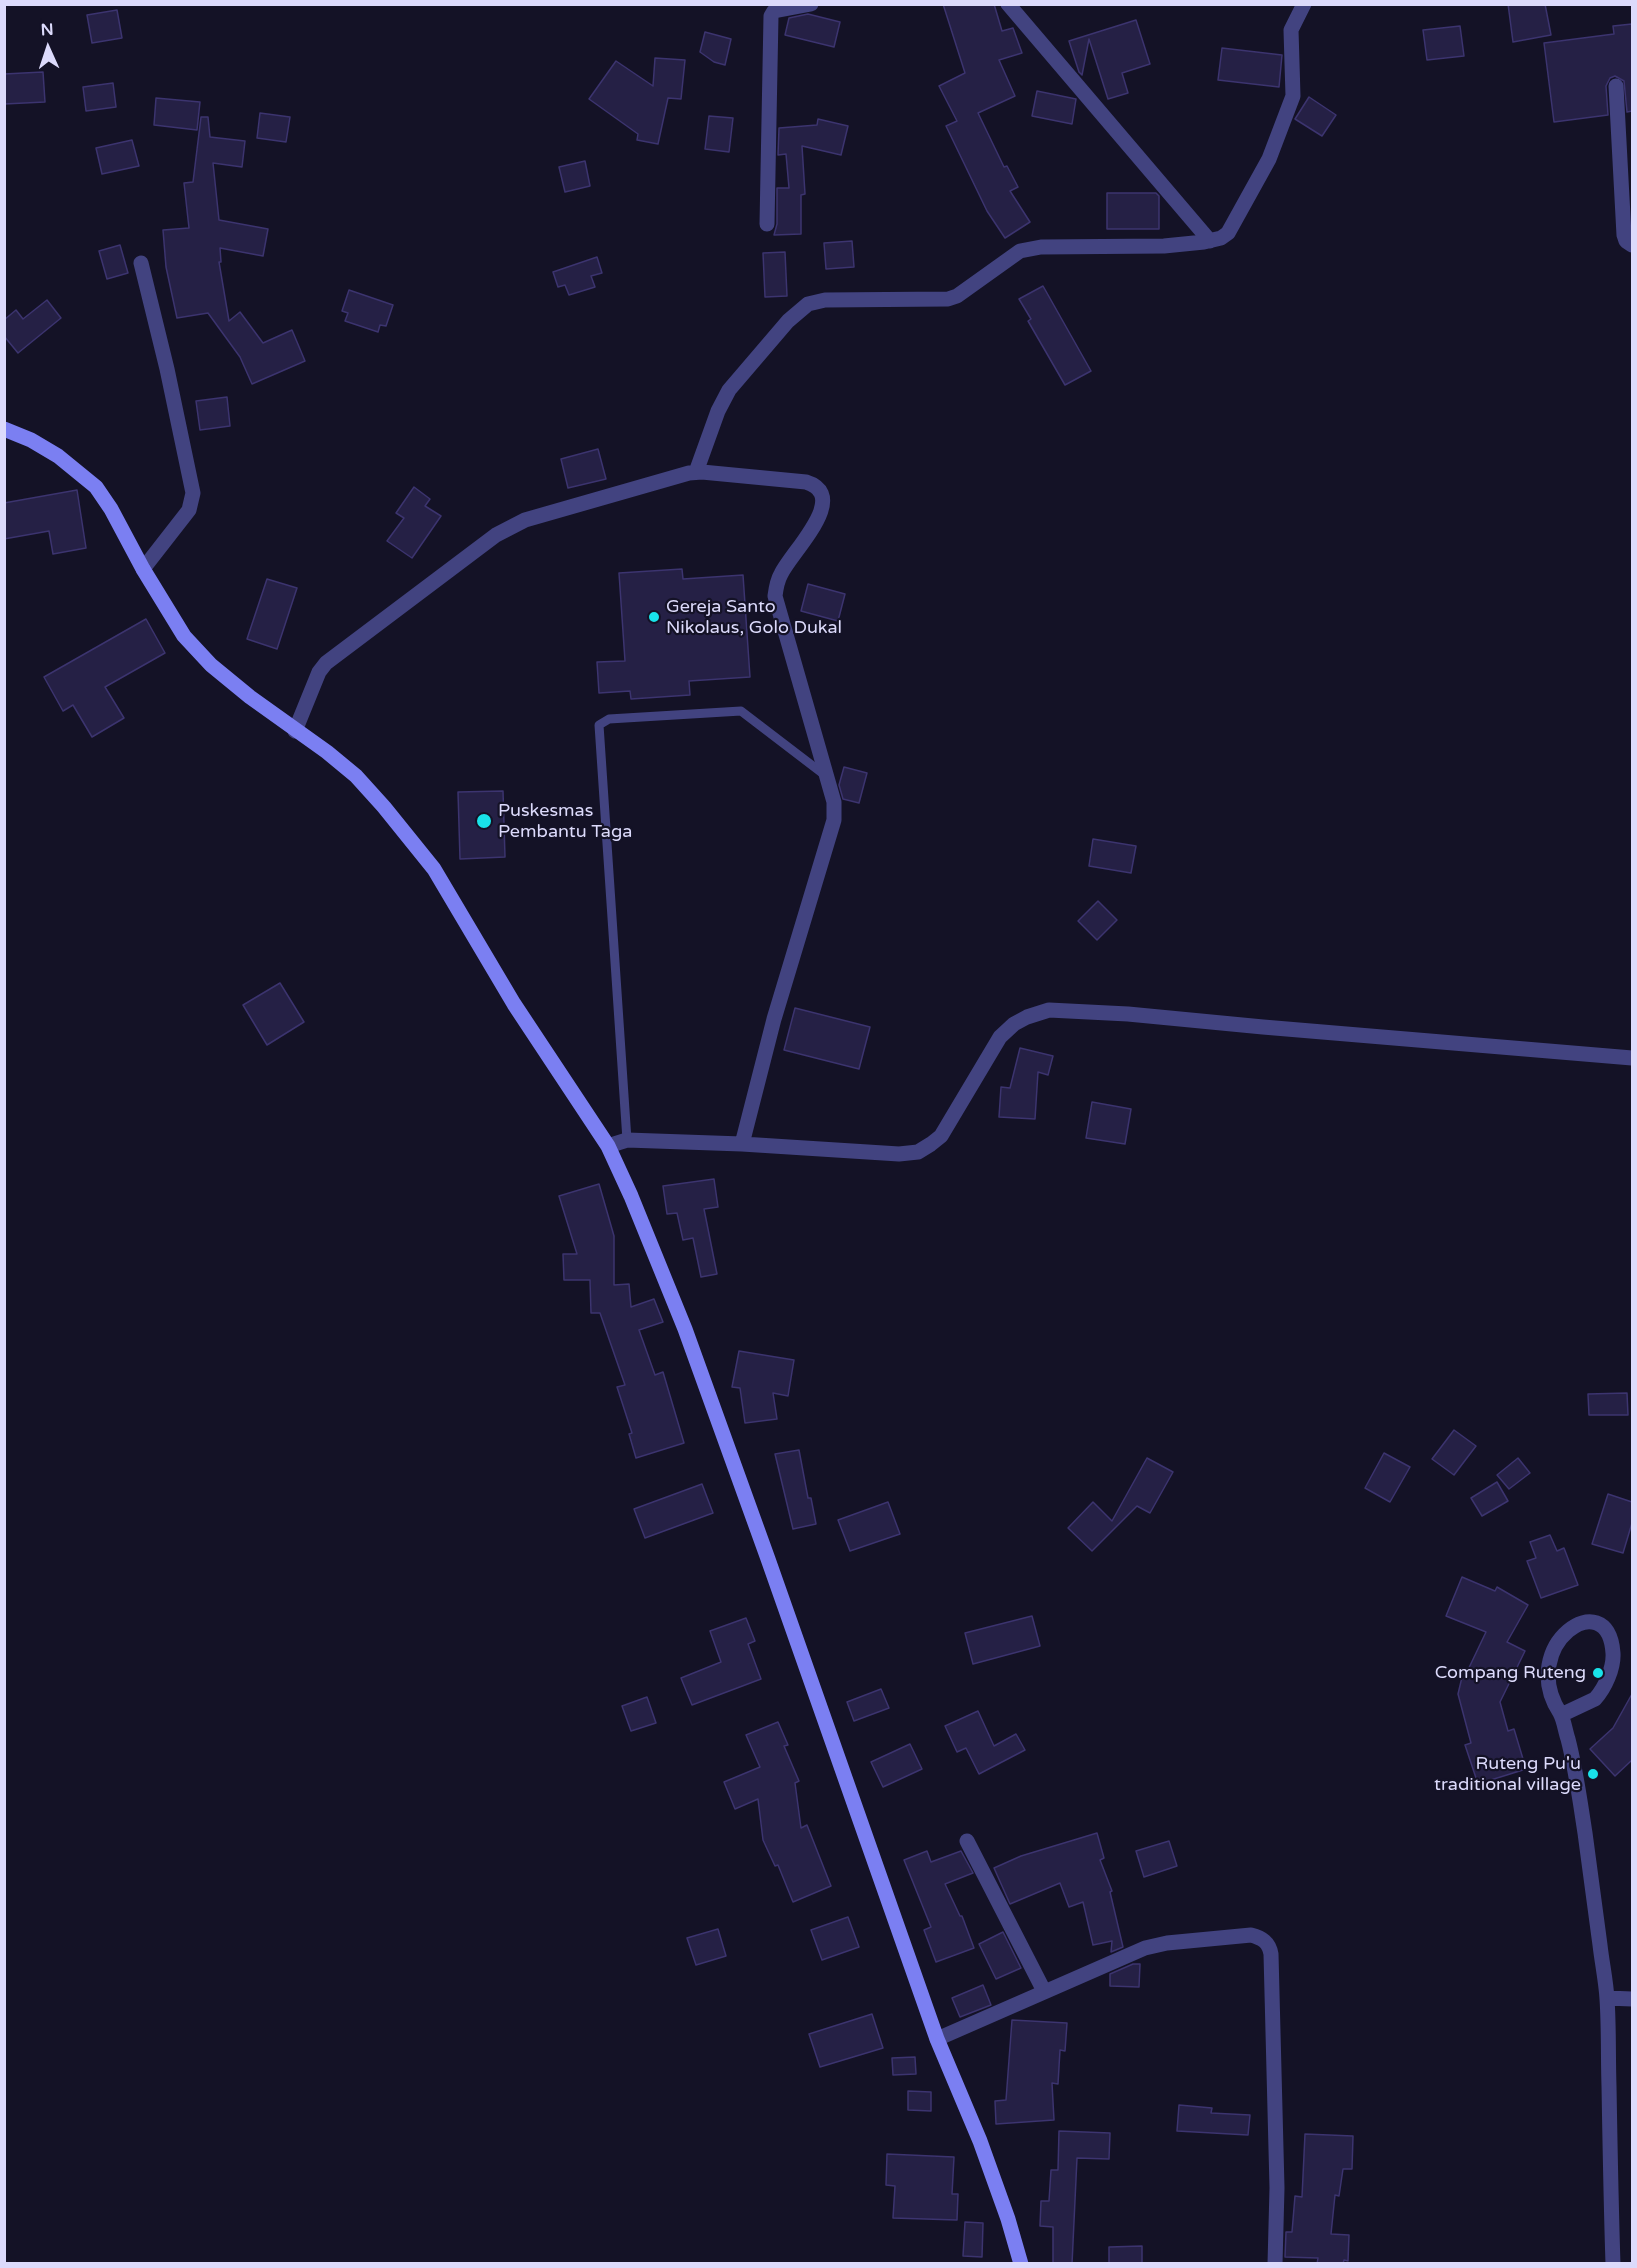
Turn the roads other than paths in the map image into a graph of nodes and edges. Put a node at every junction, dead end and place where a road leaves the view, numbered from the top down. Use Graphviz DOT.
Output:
graph roads {
  1 [pos="811,4"];
  2 [pos="1008,4"];
  3 [pos="1304,4"];
  4 [pos="1616,86"];
  5 [pos="767,224"];
  6 [pos="1210,241"];
  7 [pos="1632,245"];
  8 [pos="141,262"];
  9 [pos="4,429"];
  10 [pos="696,472"];
  11 [pos="143,569"];
  12 [pos="296,731"];
  13 [pos="826,776"];
  14 [pos="1632,1058"];
  15 [pos="627,1140"];
  16 [pos="742,1144"];
  17 [pos="608,1146"];
  18 [pos="1561,1715"];
  19 [pos="967,1841"];
  20 [pos="1044,1991"];
  21 [pos="1607,1998"];
  22 [pos="1632,1999"];
  23 [pos="937,2039"];
  24 [pos="1021,2264"];
  25 [pos="1275,2264"];
  26 [pos="1613,2264"];
  1 -- 5 [label="street"];
  2 -- 6 [label="street"];
  3 -- 6 [label="street"];
  4 -- 7 [label="street"];
  6 -- 10 [label="street"];
  8 -- 11 [label="street"];
  9 -- 11 [label="street"];
  10 -- 12 [label="street"];
  10 -- 13 [label="street"];
  11 -- 12 [label="street"];
  12 -- 17 [label="street"];
  13 -- 15 [label="lane"];
  13 -- 16 [label="street"];
  14 -- 16 [label="street"];
  15 -- 16 [label="street"];
  15 -- 17 [label="street"];
  17 -- 23 [label="street"];
  18 -- 18 [label="street"];
  18 -- 21 [label="street"];
  19 -- 20 [label="street"];
  20 -- 23 [label="street"];
  20 -- 25 [label="street"];
  21 -- 22 [label="street"];
  21 -- 26 [label="street"];
  23 -- 24 [label="street"];
}
